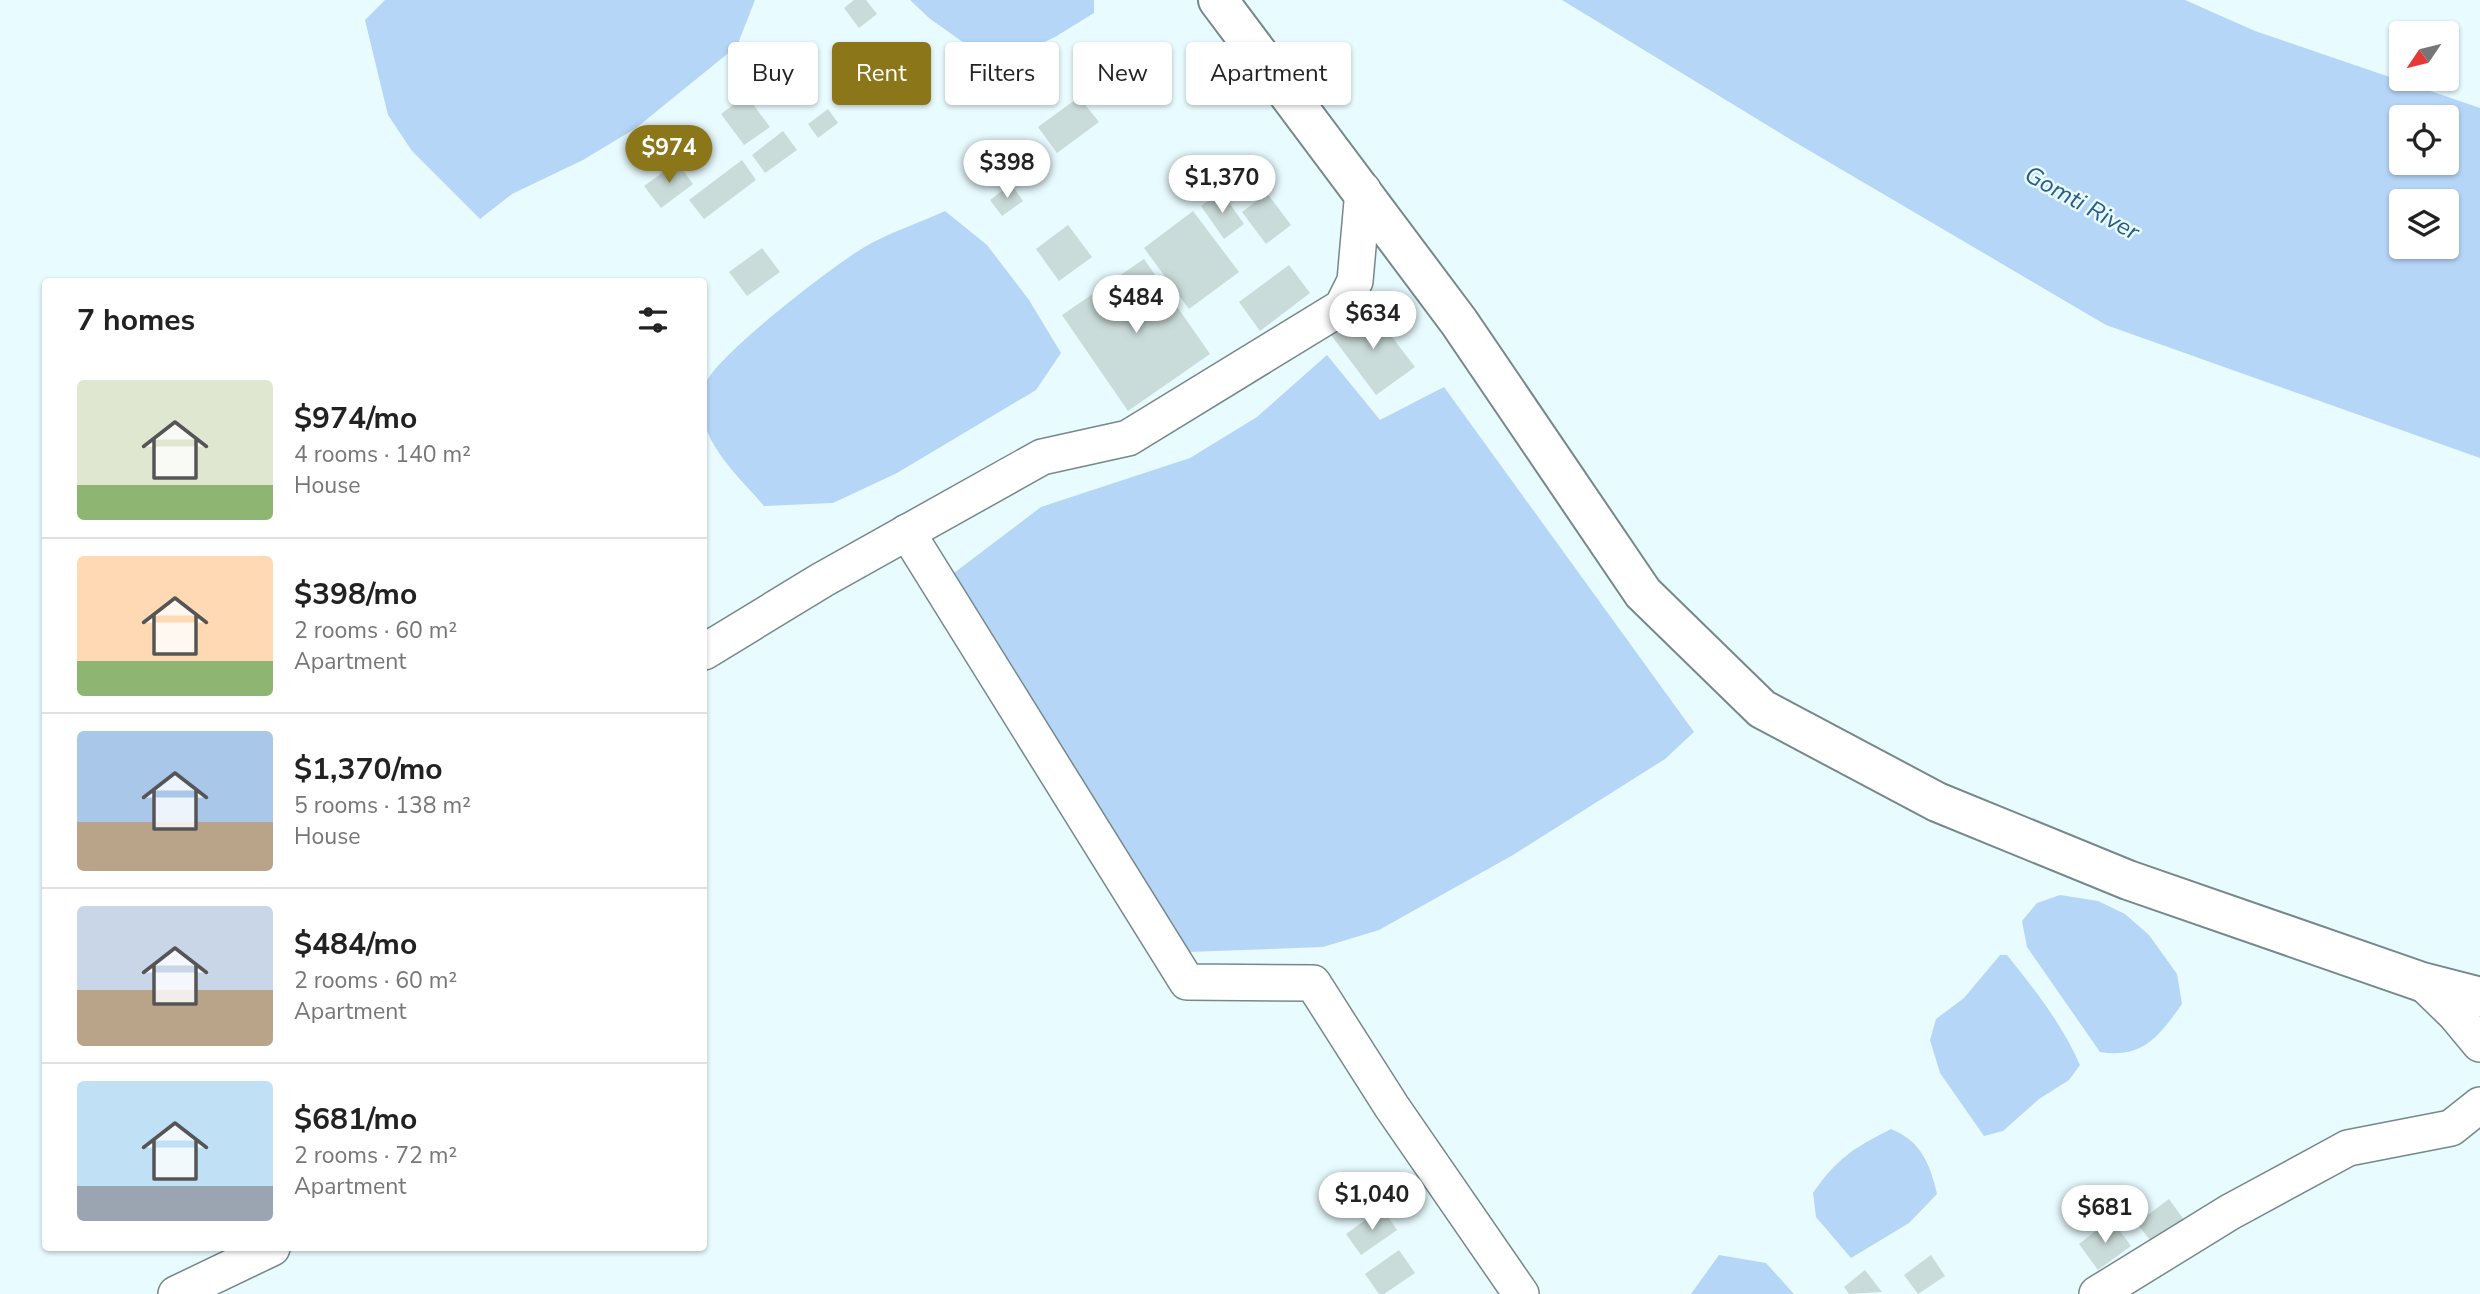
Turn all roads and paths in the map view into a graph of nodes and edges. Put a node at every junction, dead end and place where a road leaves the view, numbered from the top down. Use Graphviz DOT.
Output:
graph roads {
  1 [pos="1218,0"];
  2 [pos="1363,190"];
  3 [pos="907,532"];
  4 [pos="707,650"];
  5 [pos="2422,982"];
  6 [pos="2480,997"];
  7 [pos="2480,1044"];
  8 [pos="2480,1105"];
  9 [pos="266,1251"];
  10 [pos="185,1292"];
  11 [pos="1521,1294"];
  12 [pos="2097,1294"];
  1 -- 2 [label="street"];
  2 -- 3 [label="street"];
  2 -- 5 [label="street"];
  3 -- 4 [label="street"];
  3 -- 11 [label="street"];
  5 -- 6 [label="street"];
  5 -- 7 [label="street"];
  8 -- 12 [label="street"];
  9 -- 10 [label="street"];
}
